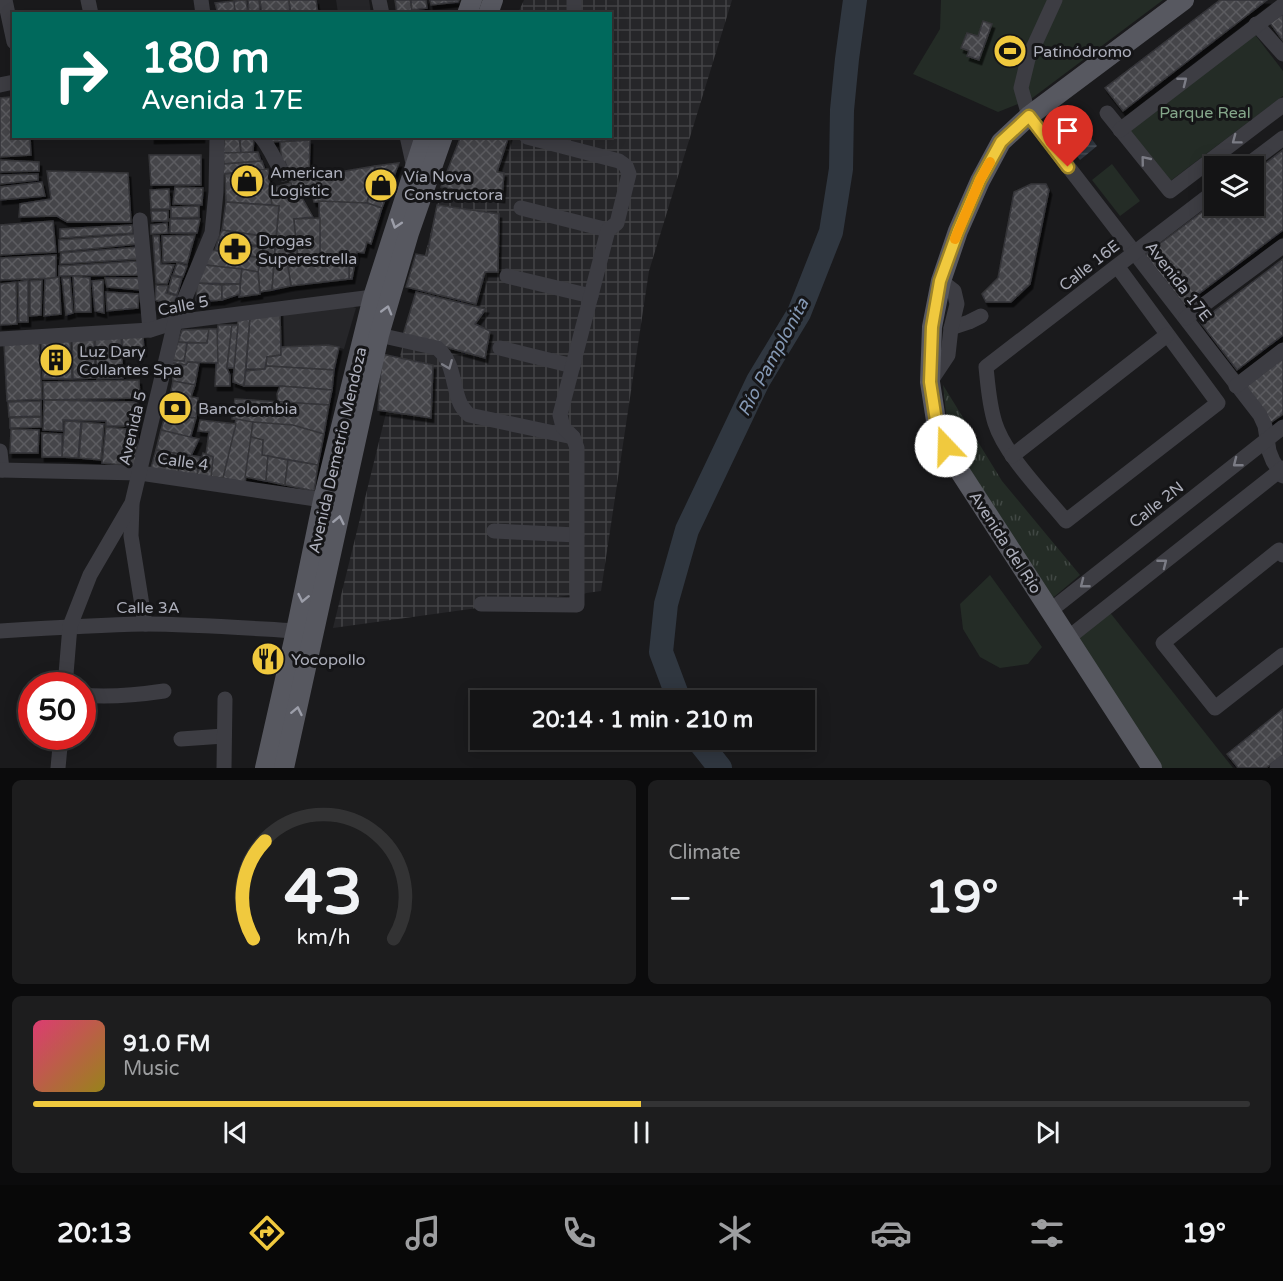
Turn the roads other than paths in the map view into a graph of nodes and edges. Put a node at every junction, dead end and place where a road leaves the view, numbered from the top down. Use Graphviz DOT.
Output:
graph roads {
  1 [pos="5,0"];
  2 [pos="1055,0"];
  3 [pos="1184,0"];
  4 [pos="1283,5"];
  5 [pos="1256,24"];
  6 [pos="12,33"];
  7 [pos="1283,54"];
  8 [pos="1283,105"];
  9 [pos="1107,113"];
  10 [pos="1029,116"];
  11 [pos="1120,130"];
  12 [pos="217,138"];
  13 [pos="262,138"];
  14 [pos="407,138"];
  15 [pos="424,138"];
  16 [pos="442,138"];
  17 [pos="535,138"];
  18 [pos="1283,138"];
  19 [pos="560,141"];
  20 [pos="1259,156"];
  21 [pos="414,168"];
  22 [pos="283,174"];
  23 [pos="1204,199"];
  24 [pos="521,208"];
  25 [pos="140,220"];
  26 [pos="608,230"];
  27 [pos="1283,246"];
  28 [pos="1134,253"];
  29 [pos="1117,266"];
  30 [pos="507,276"];
  31 [pos="940,281"];
  32 [pos="591,296"];
  33 [pos="373,297"];
  34 [pos="981,316"];
  35 [pos="1186,318"];
  36 [pos="175,322"];
  37 [pos="951,328"];
  38 [pos="150,330"];
  39 [pos="1167,334"];
  40 [pos="379,335"];
  41 [pos="0,339"];
  42 [pos="500,348"];
  43 [pos="1283,350"];
  44 [pos="573,366"];
  45 [pos="930,382"];
  46 [pos="1236,386"];
  47 [pos="1283,427"];
  48 [pos="573,437"];
  49 [pos="1268,438"];
  50 [pos="0,452"];
  51 [pos="1012,456"];
  52 [pos="1,470"];
  53 [pos="1282,472"];
  54 [pos="140,473"];
  55 [pos="323,500"];
  56 [pos="132,503"];
  57 [pos="494,531"];
  58 [pos="577,535"];
  59 [pos="1283,555"];
  60 [pos="481,604"];
  61 [pos="1051,610"];
  62 [pos="145,624"];
  63 [pos="70,626"];
  64 [pos="0,631"];
  65 [pos="296,631"];
  66 [pos="1068,638"];
  67 [pos="1283,655"];
  68 [pos="66,672"];
  69 [pos="164,691"];
  70 [pos="96,696"];
  71 [pos="225,699"];
  72 [pos="225,736"];
  73 [pos="181,739"];
  74 [pos="60,750"];
  75 [pos="1283,764"];
  76 [pos="58,768"];
  77 [pos="224,768"];
  78 [pos="265,768"];
  79 [pos="284,768"];
  80 [pos="1152,768"];
  81 [pos="1277,768"];
  1 -- 6 [label="street"];
  2 -- 10 [label="street"];
  3 -- 10 [label="main road, Avenida del Río"];
  4 -- 5 [label="street"];
  5 -- 7 [label="street"];
  11 -- 5 [label="street, one-way"];
  8 -- 11 [label="street, one-way"];
  9 -- 11 [label="street"];
  10 -- 28 [label="street, Avenida 17E"];
  10 -- 31 [label="main road, Avenida del Río"];
  12 -- 36 [label="street, Avenida 5"];
  13 -- 22 [label="street"];
  14 -- 21 [label="street"];
  15 -- 21 [label="main road, Avenida Demetrio Mendoza"];
  40 -- 16 [label="main road, Avenida Demetrio Mendoza, one-way"];
  17 -- 19 [label="street"];
  18 -- 20 [label="street"];
  19 -- 26 [label="street"];
  21 -- 33 [label="main road, Avenida Demetrio Mendoza, one-way"];
  23 -- 28 [label="street, Calle 16E"];
  24 -- 26 [label="street"];
  25 -- 38 [label="street"];
  26 -- 32 [label="street"];
  27 -- 35 [label="street"];
  28 -- 29 [label="street, Calle 16E"];
  28 -- 35 [label="street, Avenida 17E"];
  29 -- 39 [label="street"];
  29 -- 51 [label="street, Calle 16E"];
  30 -- 32 [label="street"];
  31 -- 37 [label="street"];
  31 -- 45 [label="main road, Avenida del Río"];
  32 -- 44 [label="street"];
  33 -- 36 [label="street, Calle 5"];
  33 -- 55 [label="main road, Avenida Demetrio Mendoza"];
  34 -- 37 [label="street"];
  35 -- 46 [label="street, Avenida 17E"];
  36 -- 38 [label="street, Calle 5"];
  36 -- 54 [label="street, Avenida 5"];
  37 -- 45 [label="street"];
  38 -- 41 [label="street, Calle 5"];
  39 -- 51 [label="street"];
  39 -- 51 [label="street"];
  40 -- 48 [label="street, one-way"];
  79 -- 40 [label="main road, Avenida Demetrio Mendoza, one-way"];
  42 -- 44 [label="street"];
  43 -- 46 [label="street"];
  44 -- 48 [label="street"];
  45 -- 61 [label="main road, Avenida del Río"];
  46 -- 49 [label="street, Avenida 17E"];
  47 -- 49 [label="street, Calle 2N"];
  48 -- 58 [label="street"];
  49 -- 53 [label="street, Avenida 17E"];
  49 -- 61 [label="street, Calle 2N, one-way"];
  50 -- 52 [label="street"];
  52 -- 54 [label="street, Calle 4"];
  66 -- 53 [label="street, one-way"];
  54 -- 55 [label="street, Calle 4"];
  54 -- 56 [label="street, Avenida 5"];
  55 -- 65 [label="main road, Avenida Demetrio Mendoza, one-way"];
  56 -- 62 [label="street"];
  56 -- 63 [label="street, Avenida 5"];
  57 -- 58 [label="street"];
  58 -- 60 [label="street"];
  59 -- 67 [label="street"];
  61 -- 66 [label="main road, Avenida del Río"];
  62 -- 63 [label="street, Calle 3A"];
  62 -- 65 [label="street, Calle 3A"];
  63 -- 64 [label="street, Calle 3A"];
  63 -- 68 [label="street, Avenida 5"];
  65 -- 78 [label="main road, Avenida Demetrio Mendoza"];
  66 -- 80 [label="main road, Avenida del Río"];
  69 -- 70 [label="street"];
  71 -- 72 [label="street"];
  72 -- 73 [label="street"];
  72 -- 77 [label="street"];
  74 -- 76 [label="street"];
  75 -- 81 [label="street"];
}
